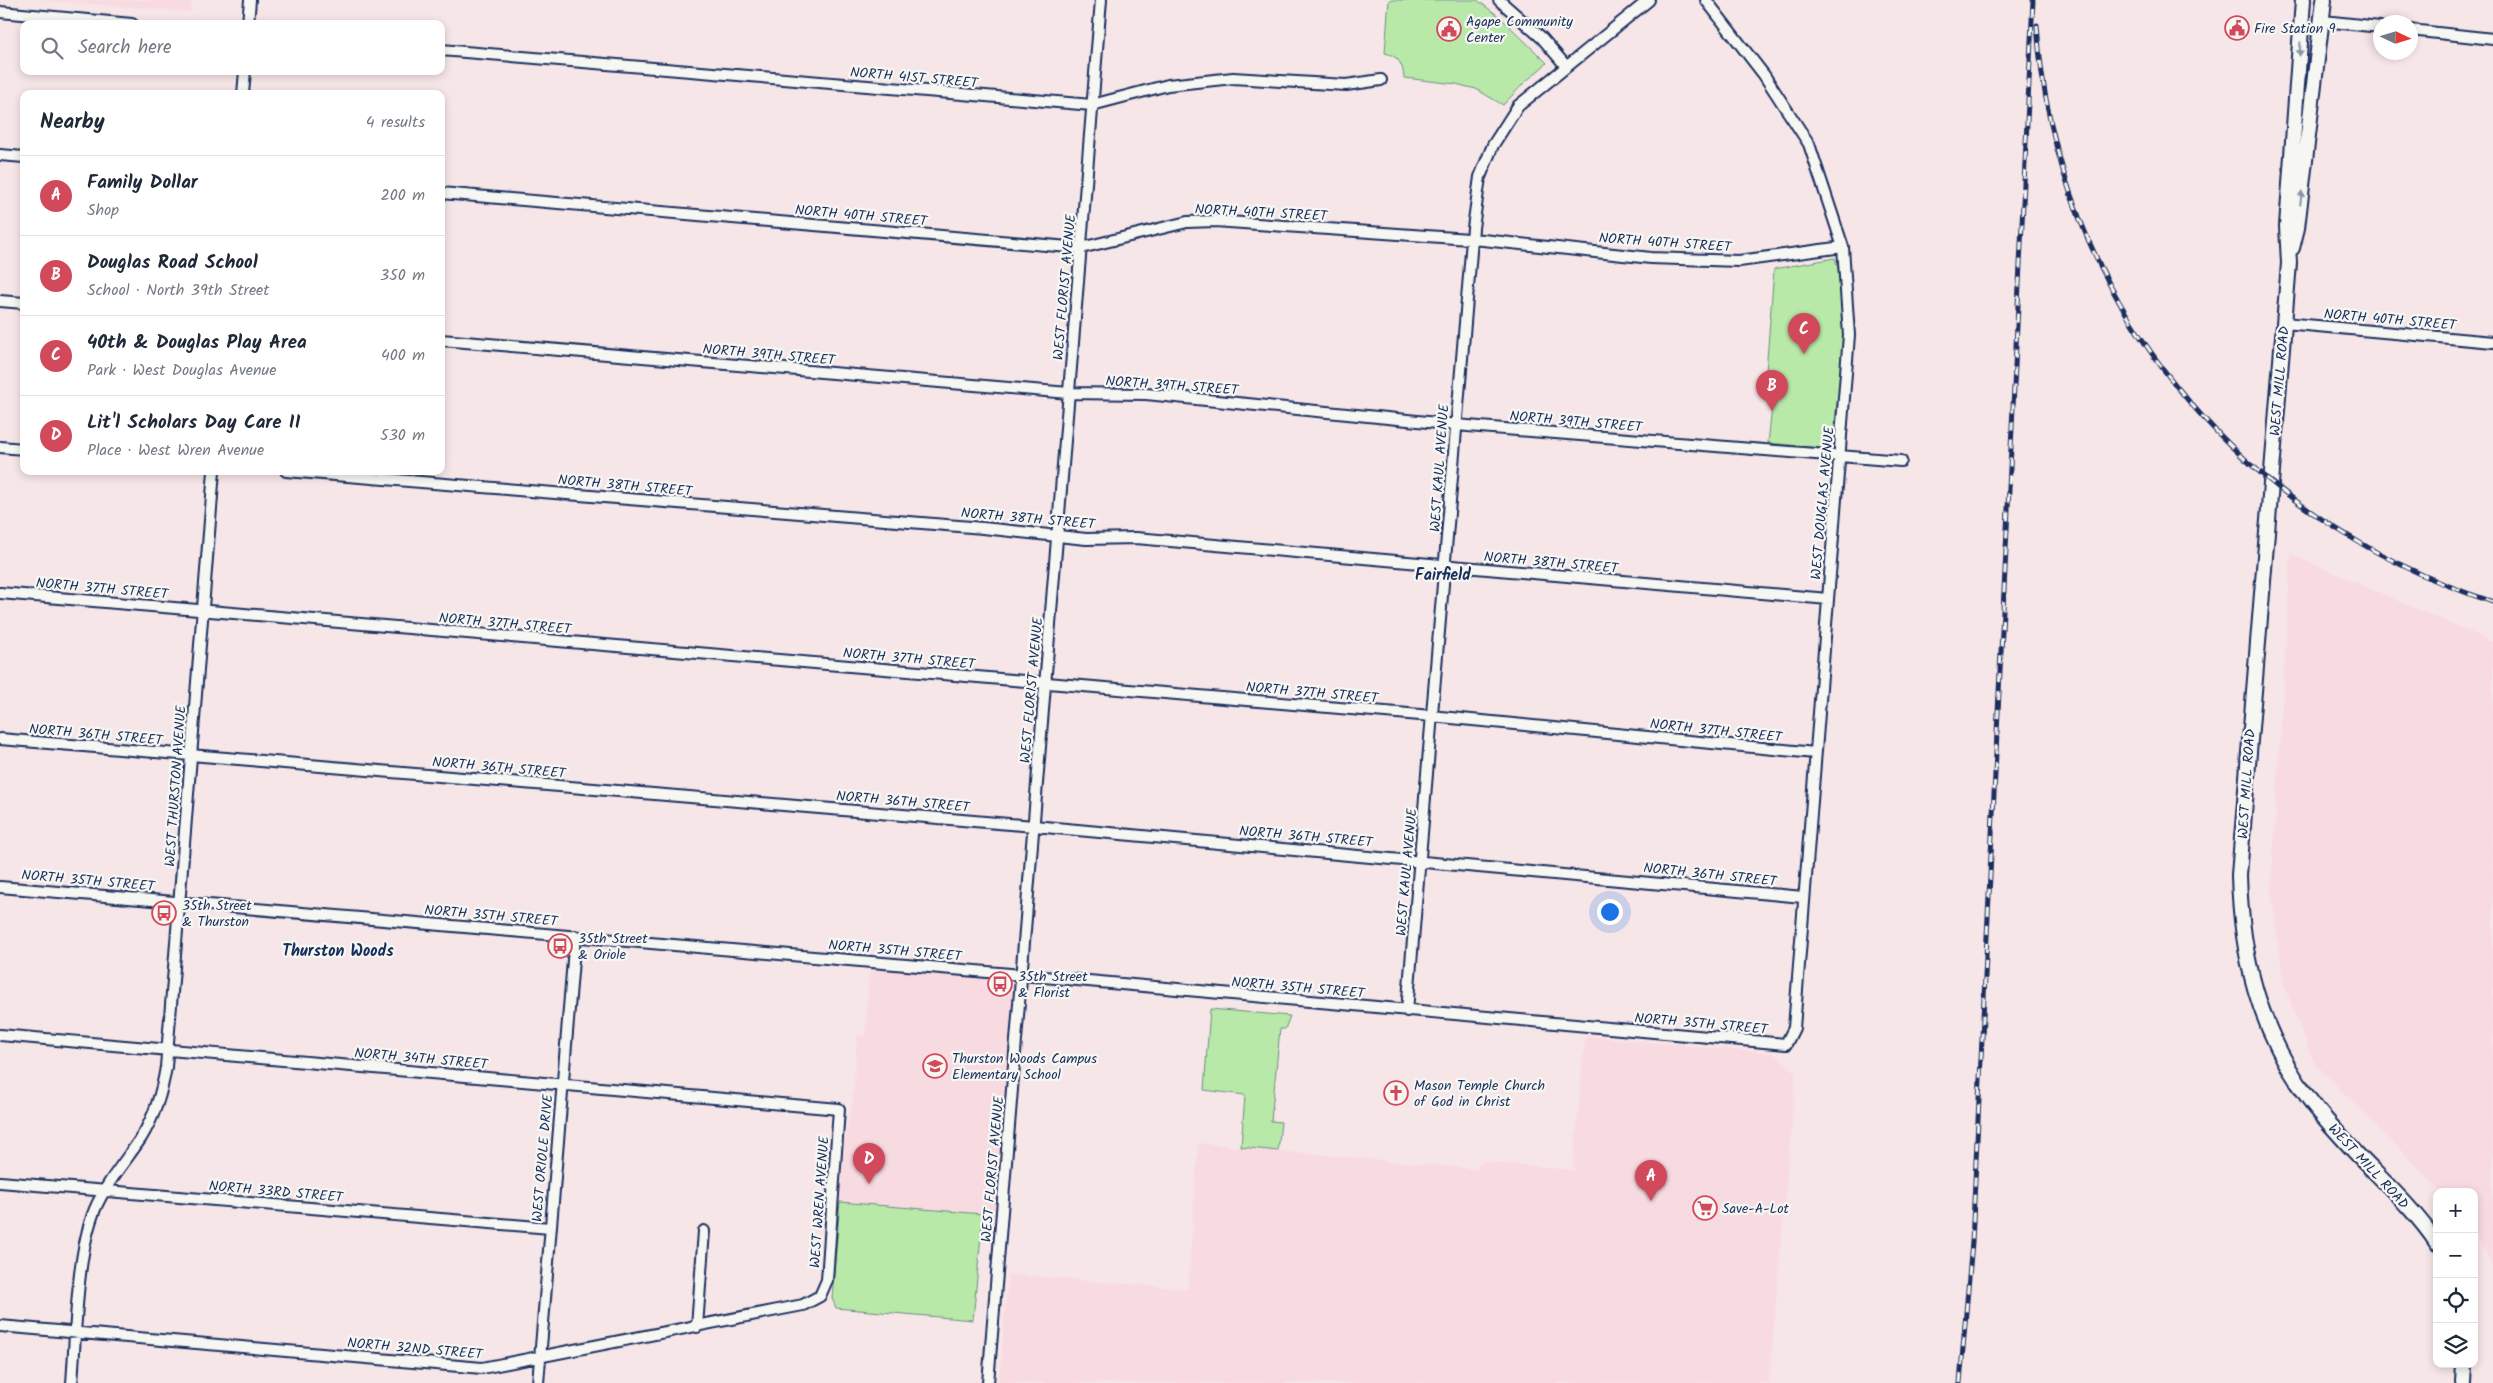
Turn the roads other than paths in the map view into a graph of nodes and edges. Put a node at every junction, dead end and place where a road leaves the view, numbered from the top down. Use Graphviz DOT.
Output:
graph roads {
  1 [pos="250,0"];
  2 [pos="1101,0"];
  3 [pos="1499,0"];
  4 [pos="1649,0"];
  5 [pos="1706,0"];
  6 [pos="2304,0"];
  7 [pos="2324,0"];
  8 [pos="0,12"];
  9 [pos="88,20"];
  10 [pos="248,20"];
  11 [pos="2322,21"];
  12 [pos="2373,26"];
  13 [pos="2418,31"];
  14 [pos="2493,39"];
  15 [pos="445,50"];
  16 [pos="1566,66"];
  17 [pos="245,75"];
  18 [pos="1381,80"];
  19 [pos="244,90"];
  20 [pos="1092,105"];
  21 [pos="0,155"];
  22 [pos="20,157"];
  23 [pos="445,194"];
  24 [pos="1472,240"];
  25 [pos="1843,247"];
  26 [pos="1081,248"];
  27 [pos="2289,263"];
  28 [pos="0,301"];
  29 [pos="20,303"];
  30 [pos="2284,323"];
  31 [pos="445,340"];
  32 [pos="2493,342"];
  33 [pos="1069,392"];
  34 [pos="1456,425"];
  35 [pos="0,447"];
  36 [pos="20,449"];
  37 [pos="1840,458"];
  38 [pos="1901,461"];
  39 [pos="214,475"];
  40 [pos="333,475"];
  41 [pos="1057,536"];
  42 [pos="1446,567"];
  43 [pos="0,593"];
  44 [pos="1828,600"];
  45 [pos="204,610"];
  46 [pos="1046,684"];
  47 [pos="1432,716"];
  48 [pos="0,739"];
  49 [pos="1815,754"];
  50 [pos="191,756"];
  51 [pos="1034,826"];
  52 [pos="1421,860"];
  53 [pos="0,887"];
  54 [pos="1803,897"];
  55 [pos="181,902"];
  56 [pos="575,936"];
  57 [pos="1022,975"];
  58 [pos="1407,1011"];
  59 [pos="0,1035"];
  60 [pos="1786,1044"];
  61 [pos="169,1049"];
  62 [pos="562,1085"];
  63 [pos="840,1109"];
  64 [pos="0,1182"];
  65 [pos="105,1190"];
  66 [pos="550,1228"];
  67 [pos="704,1231"];
  68 [pos="2433,1238"];
  69 [pos="820,1296"];
  70 [pos="0,1326"];
  71 [pos="697,1327"];
  72 [pos="76,1333"];
  73 [pos="540,1359"];
  74 [pos="2464,1368"];
  75 [pos="72,1383"];
  76 [pos="538,1383"];
  77 [pos="988,1383"];
  78 [pos="2462,1383"];
  1 -- 10 [label="street"];
  2 -- 20 [label="street, WEST FLORIST AVENUE"];
  3 -- 16 [label="street"];
  4 -- 16 [label="street, WEST KAUL AVENUE"];
  5 -- 25 [label="street, WEST DOUGLAS AVENUE"];
  6 -- 27 [label="main road, WEST MILL ROAD, one-way"];
  7 -- 11 [label="main road, WEST MILL ROAD"];
  8 -- 9 [label="street"];
  11 -- 12 [label="street"];
  27 -- 11 [label="main road, WEST MILL ROAD, one-way"];
  13 -- 14 [label="street"];
  15 -- 20 [label="street, NORTH 41ST STREET"];
  16 -- 24 [label="street, WEST KAUL AVENUE"];
  17 -- 19 [label="street"];
  18 -- 20 [label="street, NORTH 41ST STREET"];
  20 -- 26 [label="street, WEST FLORIST AVENUE"];
  21 -- 22 [label="street"];
  23 -- 26 [label="street, NORTH 40TH STREET"];
  24 -- 25 [label="street, NORTH 40TH STREET"];
  24 -- 26 [label="street, NORTH 40TH STREET"];
  24 -- 34 [label="street, WEST KAUL AVENUE"];
  25 -- 37 [label="street, WEST DOUGLAS AVENUE"];
  26 -- 33 [label="street, WEST FLORIST AVENUE"];
  27 -- 30 [label="main road, WEST MILL ROAD"];
  28 -- 29 [label="street"];
  30 -- 32 [label="street, NORTH 40TH STREET"];
  30 -- 68 [label="main road, WEST MILL ROAD"];
  31 -- 33 [label="street, NORTH 39TH STREET"];
  33 -- 34 [label="street, NORTH 39TH STREET"];
  33 -- 41 [label="street, WEST FLORIST AVENUE"];
  34 -- 37 [label="street, NORTH 39TH STREET"];
  34 -- 42 [label="street, WEST KAUL AVENUE"];
  35 -- 36 [label="street"];
  37 -- 38 [label="street, NORTH 39TH STREET"];
  37 -- 44 [label="street, WEST DOUGLAS AVENUE"];
  39 -- 45 [label="street, WEST THURSTON AVENUE"];
  40 -- 41 [label="street, NORTH 38TH STREET"];
  41 -- 42 [label="street, NORTH 38TH STREET"];
  41 -- 46 [label="street, WEST FLORIST AVENUE"];
  42 -- 44 [label="street, NORTH 38TH STREET"];
  42 -- 47 [label="street, WEST KAUL AVENUE"];
  43 -- 45 [label="street, NORTH 37TH STREET"];
  44 -- 49 [label="street, WEST DOUGLAS AVENUE"];
  45 -- 46 [label="street, NORTH 37TH STREET"];
  45 -- 50 [label="street, WEST THURSTON AVENUE"];
  46 -- 47 [label="street, NORTH 37TH STREET"];
  46 -- 51 [label="street, WEST FLORIST AVENUE"];
  47 -- 49 [label="street, NORTH 37TH STREET"];
  47 -- 52 [label="street, WEST KAUL AVENUE"];
  48 -- 50 [label="street, NORTH 36TH STREET"];
  49 -- 54 [label="street, WEST DOUGLAS AVENUE"];
  50 -- 51 [label="street, NORTH 36TH STREET"];
  50 -- 55 [label="street, WEST THURSTON AVENUE"];
  51 -- 52 [label="street, NORTH 36TH STREET"];
  51 -- 57 [label="street, WEST FLORIST AVENUE"];
  52 -- 54 [label="street, NORTH 36TH STREET"];
  52 -- 58 [label="street, WEST KAUL AVENUE"];
  53 -- 55 [label="street, NORTH 35TH STREET"];
  54 -- 60 [label="street, WEST DOUGLAS AVENUE"];
  55 -- 56 [label="street, NORTH 35TH STREET"];
  55 -- 61 [label="street, WEST THURSTON AVENUE"];
  56 -- 57 [label="street, NORTH 35TH STREET"];
  56 -- 62 [label="street, WEST ORIOLE DRIVE"];
  57 -- 58 [label="street, NORTH 35TH STREET"];
  57 -- 77 [label="street, WEST FLORIST AVENUE"];
  58 -- 60 [label="street, NORTH 35TH STREET"];
  59 -- 61 [label="street, NORTH 34TH STREET"];
  61 -- 62 [label="street, NORTH 34TH STREET"];
  61 -- 65 [label="street, WEST THURSTON AVENUE"];
  62 -- 63 [label="street, NORTH 34TH STREET"];
  62 -- 66 [label="street, WEST ORIOLE DRIVE"];
  63 -- 69 [label="street, WEST WREN AVENUE"];
  64 -- 65 [label="street, NORTH 33RD STREET"];
  65 -- 66 [label="street, NORTH 33RD STREET"];
  65 -- 72 [label="street, WEST THURSTON AVENUE"];
  66 -- 73 [label="street, WEST ORIOLE DRIVE"];
  67 -- 71 [label="street"];
  69 -- 71 [label="street, NORTH 32ND STREET"];
  70 -- 72 [label="street, NORTH 32ND STREET"];
  71 -- 73 [label="street, NORTH 32ND STREET"];
  72 -- 73 [label="street, NORTH 32ND STREET"];
  72 -- 75 [label="street, WEST THURSTON AVENUE"];
  73 -- 76 [label="street, WEST ORIOLE DRIVE"];
  74 -- 78 [label="main road"];
}
